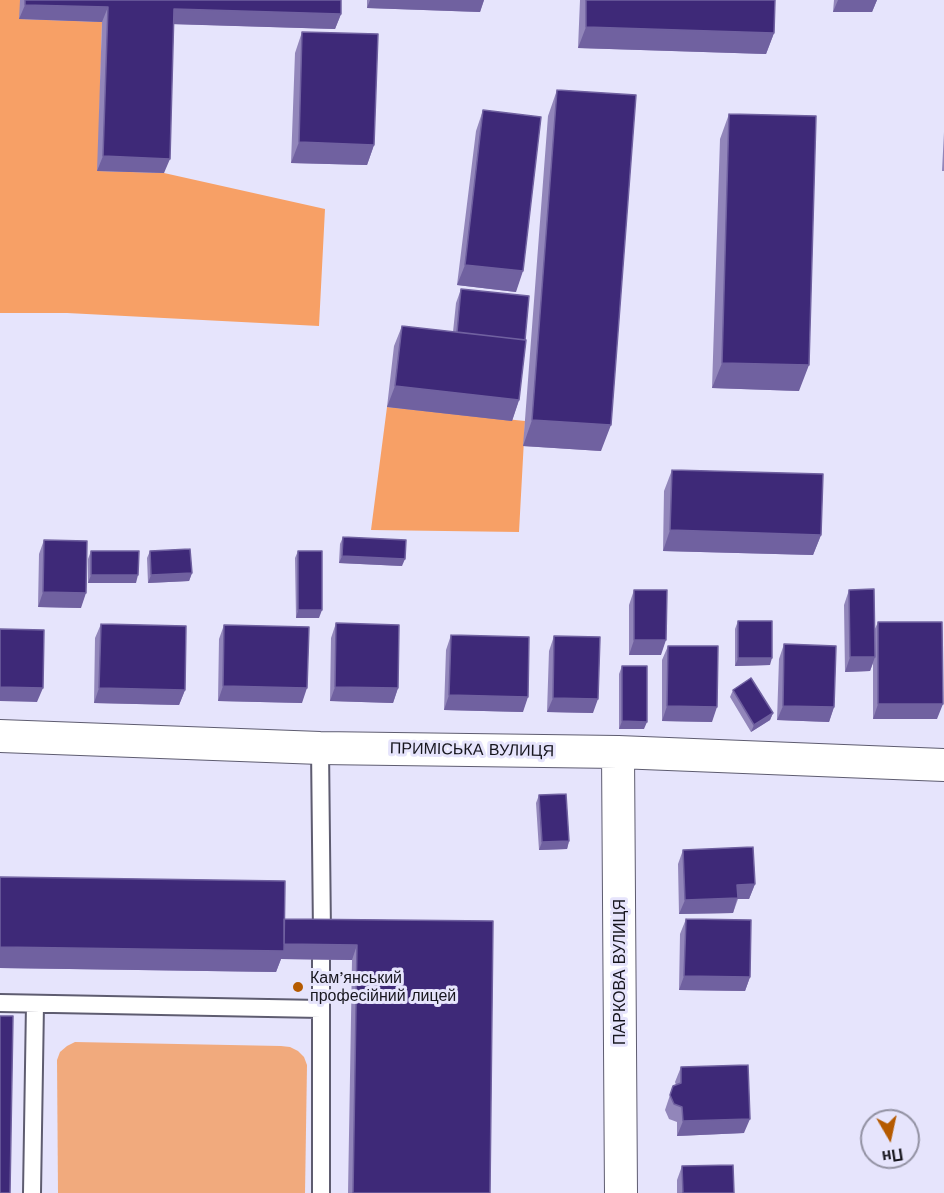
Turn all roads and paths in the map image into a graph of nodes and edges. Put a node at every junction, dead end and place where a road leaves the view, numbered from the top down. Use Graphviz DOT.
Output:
graph roads {
  1 [pos="0,736"];
  2 [pos="320,748"];
  3 [pos="618,752"];
  4 [pos="944,765"];
  5 [pos="322,934"];
  6 [pos="321,960"];
  7 [pos="0,1003"];
  8 [pos="34,1004"];
  9 [pos="321,1009"];
  10 [pos="32,1193"];
  11 [pos="321,1193"];
  12 [pos="621,1193"];
  1 -- 2 [label="street, ПРИМІСЬКА ВУЛИЦЯ"];
  2 -- 3 [label="street, ПРИМІСЬКА ВУЛИЦЯ"];
  2 -- 5 [label="lane"];
  3 -- 4 [label="street, ПРИМІСЬКА ВУЛИЦЯ"];
  3 -- 12 [label="street, ПАРКОВА ВУЛИЦЯ"];
  6 -- 9 [label="lane"];
  7 -- 8 [label="lane"];
  8 -- 9 [label="lane"];
  8 -- 10 [label="lane"];
  9 -- 11 [label="lane"];
}
